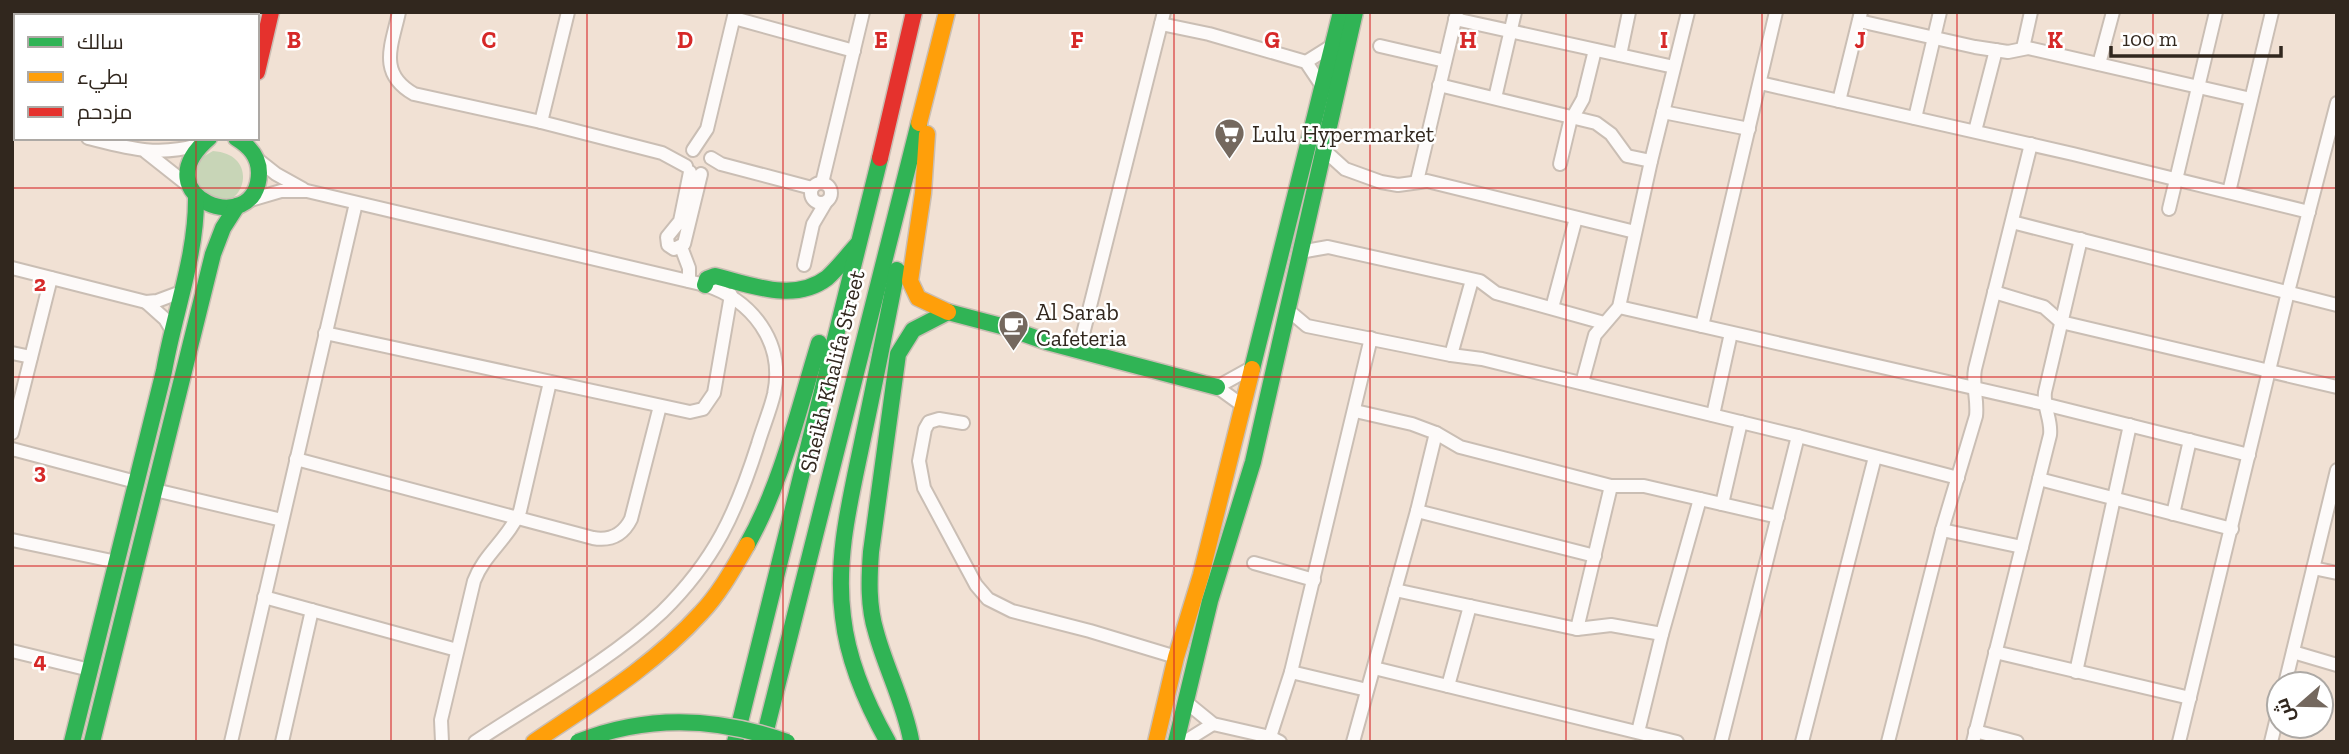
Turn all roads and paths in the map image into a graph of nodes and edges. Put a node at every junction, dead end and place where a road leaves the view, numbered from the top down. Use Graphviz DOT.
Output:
graph roads {
  1 [pos="271,12"];
  2 [pos="400,12"];
  3 [pos="568,12"];
  4 [pos="863,12"];
  5 [pos="914,12"];
  6 [pos="947,12"];
  7 [pos="1341,12"];
  8 [pos="1355,12"];
  9 [pos="1515,12"];
  10 [pos="1629,12"];
  11 [pos="1688,12"];
  12 [pos="1776,12"];
  13 [pos="1940,12"];
  14 [pos="2031,12"];
  15 [pos="2113,12"];
  16 [pos="2216,12"];
  17 [pos="2272,12"];
  18 [pos="735,15"];
  19 [pos="1456,16"];
  20 [pos="1860,16"];
  21 [pos="1162,18"];
  22 [pos="1511,31"];
  23 [pos="1934,37"];
  24 [pos="1333,44"];
  25 [pos="1380,46"];
  26 [pos="2023,48"];
  27 [pos="1595,50"];
  28 [pos="1996,50"];
  29 [pos="854,51"];
  30 [pos="1620,55"];
  31 [pos="1445,61"];
  32 [pos="1306,62"];
  33 [pos="259,63"];
  34 [pos="2099,64"];
  35 [pos="1674,67"];
  36 [pos="1759,83"];
  37 [pos="1439,85"];
  38 [pos="1322,86"];
  39 [pos="2198,88"];
  40 [pos="1494,98"];
  41 [pos="2251,99"];
  42 [pos="1839,101"];
  43 [pos="2337,103"];
  44 [pos="924,105"];
  45 [pos="1663,112"];
  46 [pos="1573,117"];
  47 [pos="1915,118"];
  48 [pos="541,122"];
  49 [pos="707,129"];
  50 [pos="1749,129"];
  51 [pos="1975,131"];
  52 [pos="96,140"];
  53 [pos="206,140"];
  54 [pos="2031,144"];
  55 [pos="253,149"];
  56 [pos="1324,149"];
  57 [pos="692,150"];
  58 [pos="145,152"];
  59 [pos="662,153"];
  60 [pos="710,157"];
  61 [pos="1651,161"];
  62 [pos="1560,164"];
  63 [pos="1345,169"];
  64 [pos="692,171"];
  65 [pos="1319,174"];
  66 [pos="2176,178"];
  67 [pos="1417,181"];
  68 [pos="815,190"];
  69 [pos="307,191"];
  70 [pos="193,192"];
  71 [pos="2229,192"];
  72 [pos="356,202"];
  73 [pos="827,202"];
  74 [pos="240,204"];
  75 [pos="2169,209"];
  76 [pos="896,211"];
  77 [pos="2309,212"];
  78 [pos="1576,218"];
  79 [pos="2012,222"];
  80 [pos="813,224"];
  81 [pos="1305,231"];
  82 [pos="1635,232"];
  83 [pos="862,239"];
  84 [pos="2081,239"];
  85 [pos="1328,247"];
  86 [pos="1300,252"];
  87 [pos="804,265"];
  88 [pos="12,268"];
  89 [pos="852,277"];
  90 [pos="51,278"];
  91 [pos="1472,280"];
  92 [pos="697,283"];
  93 [pos="181,292"];
  94 [pos="1994,292"];
  95 [pos="2288,292"];
  96 [pos="731,295"];
  97 [pos="146,302"];
  98 [pos="2337,305"];
  99 [pos="1619,307"];
  100 [pos="1552,308"];
  101 [pos="1288,310"];
  102 [pos="948,312"];
  103 [pos="2062,322"];
  104 [pos="1604,323"];
  105 [pos="1307,326"];
  106 [pos="1702,326"];
  107 [pos="171,330"];
  108 [pos="1283,332"];
  109 [pos="325,333"];
  110 [pos="1731,333"];
  111 [pos="1371,338"];
  112 [pos="1079,350"];
  113 [pos="12,353"];
  114 [pos="1451,355"];
  115 [pos="31,357"];
  116 [pos="1253,367"];
  117 [pos="2269,371"];
  118 [pos="550,382"];
  119 [pos="1582,383"];
  120 [pos="1217,387"];
  121 [pos="1974,387"];
  122 [pos="2337,387"];
  123 [pos="872,394"];
  124 [pos="2044,404"];
  125 [pos="1242,405"];
  126 [pos="660,406"];
  127 [pos="1355,411"];
  128 [pos="1713,415"];
  129 [pos="1741,422"];
  130 [pos="963,423"];
  131 [pos="2130,425"];
  132 [pos="12,433"];
  133 [pos="1436,433"];
  134 [pos="1798,436"];
  135 [pos="2190,440"];
  136 [pos="12,449"];
  137 [pos="2249,455"];
  138 [pos="1875,457"];
  139 [pos="296,459"];
  140 [pos="2337,470"];
  141 [pos="1958,478"];
  142 [pos="2039,479"];
  143 [pos="136,482"];
  144 [pos="1611,486"];
  145 [pos="155,490"];
  146 [pos="2114,498"];
  147 [pos="1700,499"];
  148 [pos="1722,504"];
  149 [pos="1417,511"];
  150 [pos="2173,513"];
  151 [pos="1778,517"];
  152 [pos="517,518"];
  153 [pos="282,520"];
  154 [pos="2232,529"];
  155 [pos="1942,530"];
  156 [pos="12,540"];
  157 [pos="2022,547"];
  158 [pos="1595,556"];
  159 [pos="117,562"];
  160 [pos="1254,563"];
  161 [pos="2313,568"];
  162 [pos="2337,573"];
  163 [pos="1314,580"];
  164 [pos="1395,590"];
  165 [pos="264,597"];
  166 [pos="1470,606"];
  167 [pos="312,610"];
  168 [pos="1191,611"];
  169 [pos="1577,629"];
  170 [pos="1662,634"];
  171 [pos="457,650"];
  172 [pos="12,652"];
  173 [pos="1995,652"];
  174 [pos="2293,652"];
  175 [pos="1176,657"];
  176 [pos="2337,664"];
  177 [pos="1374,668"];
  178 [pos="90,670"];
  179 [pos="2288,670"];
  180 [pos="2076,671"];
  181 [pos="1291,672"];
  182 [pos="1448,686"];
  183 [pos="1367,690"];
  184 [pos="2190,698"];
  185 [pos="84,700"];
  186 [pos="1186,702"];
  187 [pos="1213,724"];
  188 [pos="1638,732"];
  189 [pos="1974,736"];
  190 [pos="1275,739"];
  191 [pos="912,741"];
  192 [pos="1672,741"];
  193 [pos="72,742"];
  194 [pos="81,742"];
  195 [pos="92,742"];
  196 [pos="231,742"];
  197 [pos="282,742"];
  198 [pos="442,742"];
  199 [pos="475,742"];
  200 [pos="534,742"];
  201 [pos="578,742"];
  202 [pos="735,742"];
  203 [pos="763,742"];
  204 [pos="787,742"];
  205 [pos="888,742"];
  206 [pos="1156,742"];
  207 [pos="1169,742"];
  208 [pos="1176,742"];
  209 [pos="1184,742"];
  210 [pos="1353,742"];
  211 [pos="1721,742"];
  212 [pos="1802,742"];
  213 [pos="1888,742"];
  214 [pos="2017,742"];
  215 [pos="2179,742"];
  1 -- 33 [label="main road"];
  2 -- 48 [label="street"];
  3 -- 48 [label="street"];
  4 -- 29 [label="street"];
  5 -- 83 [label="main road, Sheikh Khalifa Street"];
  6 -- 44 [label="main road, Sheikh Khalifa Street"];
  7 -- 24 [label="main road"];
  8 -- 56 [label="main road"];
  9 -- 22 [label="street"];
  10 -- 30 [label="street"];
  11 -- 35 [label="street"];
  12 -- 36 [label="street"];
  13 -- 23 [label="street"];
  14 -- 26 [label="street"];
  15 -- 34 [label="street"];
  16 -- 39 [label="street"];
  17 -- 41 [label="street"];
  18 -- 29 [label="street"];
  18 -- 49 [label="street"];
  19 -- 22 [label="street"];
  19 -- 31 [label="street"];
  20 -- 23 [label="street"];
  20 -- 42 [label="street"];
  21 -- 32 [label="street"];
  21 -- 112 [label="street"];
  22 -- 27 [label="street"];
  22 -- 40 [label="street"];
  23 -- 28 [label="street"];
  23 -- 47 [label="street"];
  24 -- 32 [label="street"];
  24 -- 38 [label="main road"];
  25 -- 31 [label="street"];
  26 -- 28 [label="street"];
  26 -- 34 [label="street"];
  27 -- 30 [label="street"];
  27 -- 46 [label="street"];
  28 -- 51 [label="street"];
  29 -- 68 [label="street"];
  30 -- 35 [label="street"];
  31 -- 37 [label="street"];
  32 -- 38 [label="street"];
  34 -- 39 [label="street"];
  35 -- 45 [label="street"];
  36 -- 42 [label="street"];
  36 -- 50 [label="street"];
  37 -- 40 [label="street"];
  37 -- 67 [label="street"];
  38 -- 116 [label="main road"];
  39 -- 41 [label="street"];
  39 -- 66 [label="street"];
  40 -- 46 [label="street"];
  41 -- 71 [label="street"];
  42 -- 47 [label="street"];
  43 -- 77 [label="street"];
  44 -- 76 [label="main road, Sheikh Khalifa Street"];
  44 -- 102 [label="main road"];
  45 -- 50 [label="street"];
  45 -- 61 [label="street"];
  46 -- 61 [label="street"];
  46 -- 62 [label="street"];
  47 -- 51 [label="street"];
  48 -- 59 [label="street"];
  49 -- 57 [label="street"];
  49 -- 60 [label="street"];
  50 -- 106 [label="street"];
  51 -- 54 [label="street"];
  52 -- 58 [label="street"];
  53 -- 58 [label="street"];
  53 -- 70 [label="main road"];
  54 -- 66 [label="street"];
  54 -- 79 [label="street"];
  55 -- 69 [label="street"];
  55 -- 74 [label="main road"];
  56 -- 63 [label="street"];
  56 -- 65 [label="main road"];
  57 -- 59 [label="street"];
  57 -- 60 [label="street"];
  57 -- 64 [label="street"];
  58 -- 70 [label="street"];
  59 -- 64 [label="street"];
  60 -- 64 [label="street"];
  60 -- 68 [label="street"];
  61 -- 82 [label="street"];
  63 -- 65 [label="street"];
  63 -- 67 [label="street"];
  64 -- 92 [label="street"];
  65 -- 81 [label="main road"];
  66 -- 71 [label="street"];
  66 -- 75 [label="street"];
  67 -- 78 [label="street"];
  68 -- 73 [label="street"];
  68 -- 73 [label="street"];
  68 -- 80 [label="street"];
  69 -- 72 [label="street"];
  69 -- 74 [label="street"];
  70 -- 74 [label="main road"];
  70 -- 93 [label="main road"];
  71 -- 77 [label="street"];
  72 -- 92 [label="street"];
  72 -- 109 [label="street"];
  73 -- 80 [label="street"];
  74 -- 145 [label="main road"];
  76 -- 123 [label="main road"];
  76 -- 203 [label="main road, Sheikh Khalifa Street"];
  77 -- 95 [label="street"];
  78 -- 82 [label="street"];
  78 -- 100 [label="street"];
  79 -- 84 [label="street"];
  79 -- 94 [label="street"];
  80 -- 87 [label="street"];
  81 -- 85 [label="street"];
  81 -- 86 [label="main road"];
  82 -- 99 [label="street"];
  83 -- 89 [label="main road, Sheikh Khalifa Street"];
  83 -- 92 [label="main road"];
  84 -- 95 [label="street"];
  84 -- 103 [label="street"];
  85 -- 86 [label="street"];
  85 -- 91 [label="street"];
  86 -- 101 [label="main road"];
  88 -- 90 [label="street"];
  89 -- 200 [label="main road"];
  89 -- 202 [label="main road, Sheikh Khalifa Street"];
  90 -- 97 [label="street"];
  90 -- 115 [label="street"];
  91 -- 100 [label="street"];
  91 -- 114 [label="street"];
  92 -- 96 [label="street"];
  93 -- 97 [label="street"];
  93 -- 107 [label="main road"];
  94 -- 103 [label="street"];
  94 -- 121 [label="street"];
  95 -- 98 [label="street"];
  95 -- 117 [label="street"];
  96 -- 126 [label="street"];
  96 -- 199 [label="street"];
  97 -- 107 [label="street"];
  99 -- 104 [label="street"];
  99 -- 106 [label="street"];
  100 -- 104 [label="street"];
  101 -- 105 [label="street"];
  101 -- 108 [label="main road"];
  102 -- 112 [label="main road"];
  102 -- 191 [label="main road"];
  103 -- 117 [label="street"];
  103 -- 124 [label="street"];
  104 -- 119 [label="street"];
  105 -- 108 [label="street"];
  105 -- 111 [label="street"];
  106 -- 110 [label="street"];
  107 -- 143 [label="main road"];
  108 -- 186 [label="main road"];
  109 -- 118 [label="street"];
  109 -- 139 [label="street"];
  110 -- 121 [label="street"];
  110 -- 128 [label="street"];
  111 -- 114 [label="street"];
  111 -- 127 [label="street"];
  112 -- 120 [label="main road"];
  113 -- 115 [label="street"];
  114 -- 119 [label="street"];
  115 -- 132 [label="street"];
  116 -- 120 [label="street"];
  116 -- 125 [label="main road"];
  117 -- 122 [label="street"];
  117 -- 137 [label="street"];
  118 -- 126 [label="street"];
  118 -- 152 [label="street"];
  119 -- 128 [label="street"];
  120 -- 125 [label="street"];
  121 -- 124 [label="street"];
  121 -- 141 [label="street"];
  123 -- 191 [label="main road"];
  123 -- 205 [label="main road"];
  124 -- 131 [label="street"];
  124 -- 142 [label="street"];
  125 -- 168 [label="main road"];
  126 -- 152 [label="street"];
  127 -- 133 [label="street"];
  127 -- 163 [label="street"];
  128 -- 129 [label="street"];
  129 -- 134 [label="street"];
  129 -- 148 [label="street"];
  130 -- 175 [label="street"];
  131 -- 135 [label="street"];
  131 -- 146 [label="street"];
  133 -- 144 [label="street"];
  133 -- 149 [label="street"];
  134 -- 138 [label="street"];
  134 -- 151 [label="street"];
  135 -- 137 [label="street"];
  135 -- 150 [label="street"];
  136 -- 143 [label="street"];
  137 -- 154 [label="street"];
  138 -- 141 [label="street"];
  138 -- 212 [label="street"];
  139 -- 152 [label="street"];
  139 -- 153 [label="street"];
  140 -- 161 [label="street"];
  141 -- 155 [label="street"];
  142 -- 146 [label="street"];
  142 -- 157 [label="street"];
  143 -- 159 [label="main road"];
  144 -- 147 [label="street"];
  144 -- 158 [label="street"];
  145 -- 153 [label="street"];
  145 -- 195 [label="main road"];
  146 -- 150 [label="street"];
  146 -- 180 [label="street"];
  147 -- 148 [label="street"];
  147 -- 170 [label="street"];
  148 -- 151 [label="street"];
  149 -- 158 [label="street"];
  149 -- 164 [label="street"];
  150 -- 154 [label="street"];
  151 -- 211 [label="street"];
  152 -- 171 [label="street"];
  153 -- 165 [label="street"];
  154 -- 184 [label="street"];
  155 -- 157 [label="street"];
  155 -- 213 [label="street"];
  156 -- 159 [label="street"];
  157 -- 173 [label="street"];
  158 -- 169 [label="street"];
  159 -- 178 [label="main road"];
  160 -- 163 [label="street"];
  161 -- 162 [label="street"];
  161 -- 174 [label="street"];
  163 -- 181 [label="street"];
  164 -- 166 [label="street"];
  164 -- 177 [label="street"];
  165 -- 167 [label="street"];
  165 -- 196 [label="street"];
  166 -- 169 [label="street"];
  166 -- 182 [label="street"];
  167 -- 171 [label="street"];
  167 -- 197 [label="street"];
  168 -- 175 [label="main road"];
  168 -- 207 [label="main road"];
  169 -- 170 [label="street"];
  170 -- 188 [label="street"];
  171 -- 198 [label="street"];
  172 -- 178 [label="street"];
  173 -- 180 [label="street"];
  173 -- 189 [label="street"];
  174 -- 176 [label="street"];
  174 -- 179 [label="street"];
  175 -- 206 [label="main road"];
  177 -- 182 [label="street"];
  177 -- 183 [label="street"];
  178 -- 185 [label="main road"];
  180 -- 184 [label="street"];
  181 -- 183 [label="street"];
  181 -- 190 [label="street"];
  182 -- 188 [label="street"];
  183 -- 210 [label="street"];
  184 -- 215 [label="street"];
  185 -- 193 [label="main road"];
  185 -- 194 [label="main road"];
  186 -- 187 [label="street"];
  186 -- 208 [label="main road"];
  187 -- 190 [label="street"];
  187 -- 209 [label="street"];
  188 -- 192 [label="street"];
  189 -- 214 [label="street"];
  201 -- 204 [label="main road, bridge"];
}
